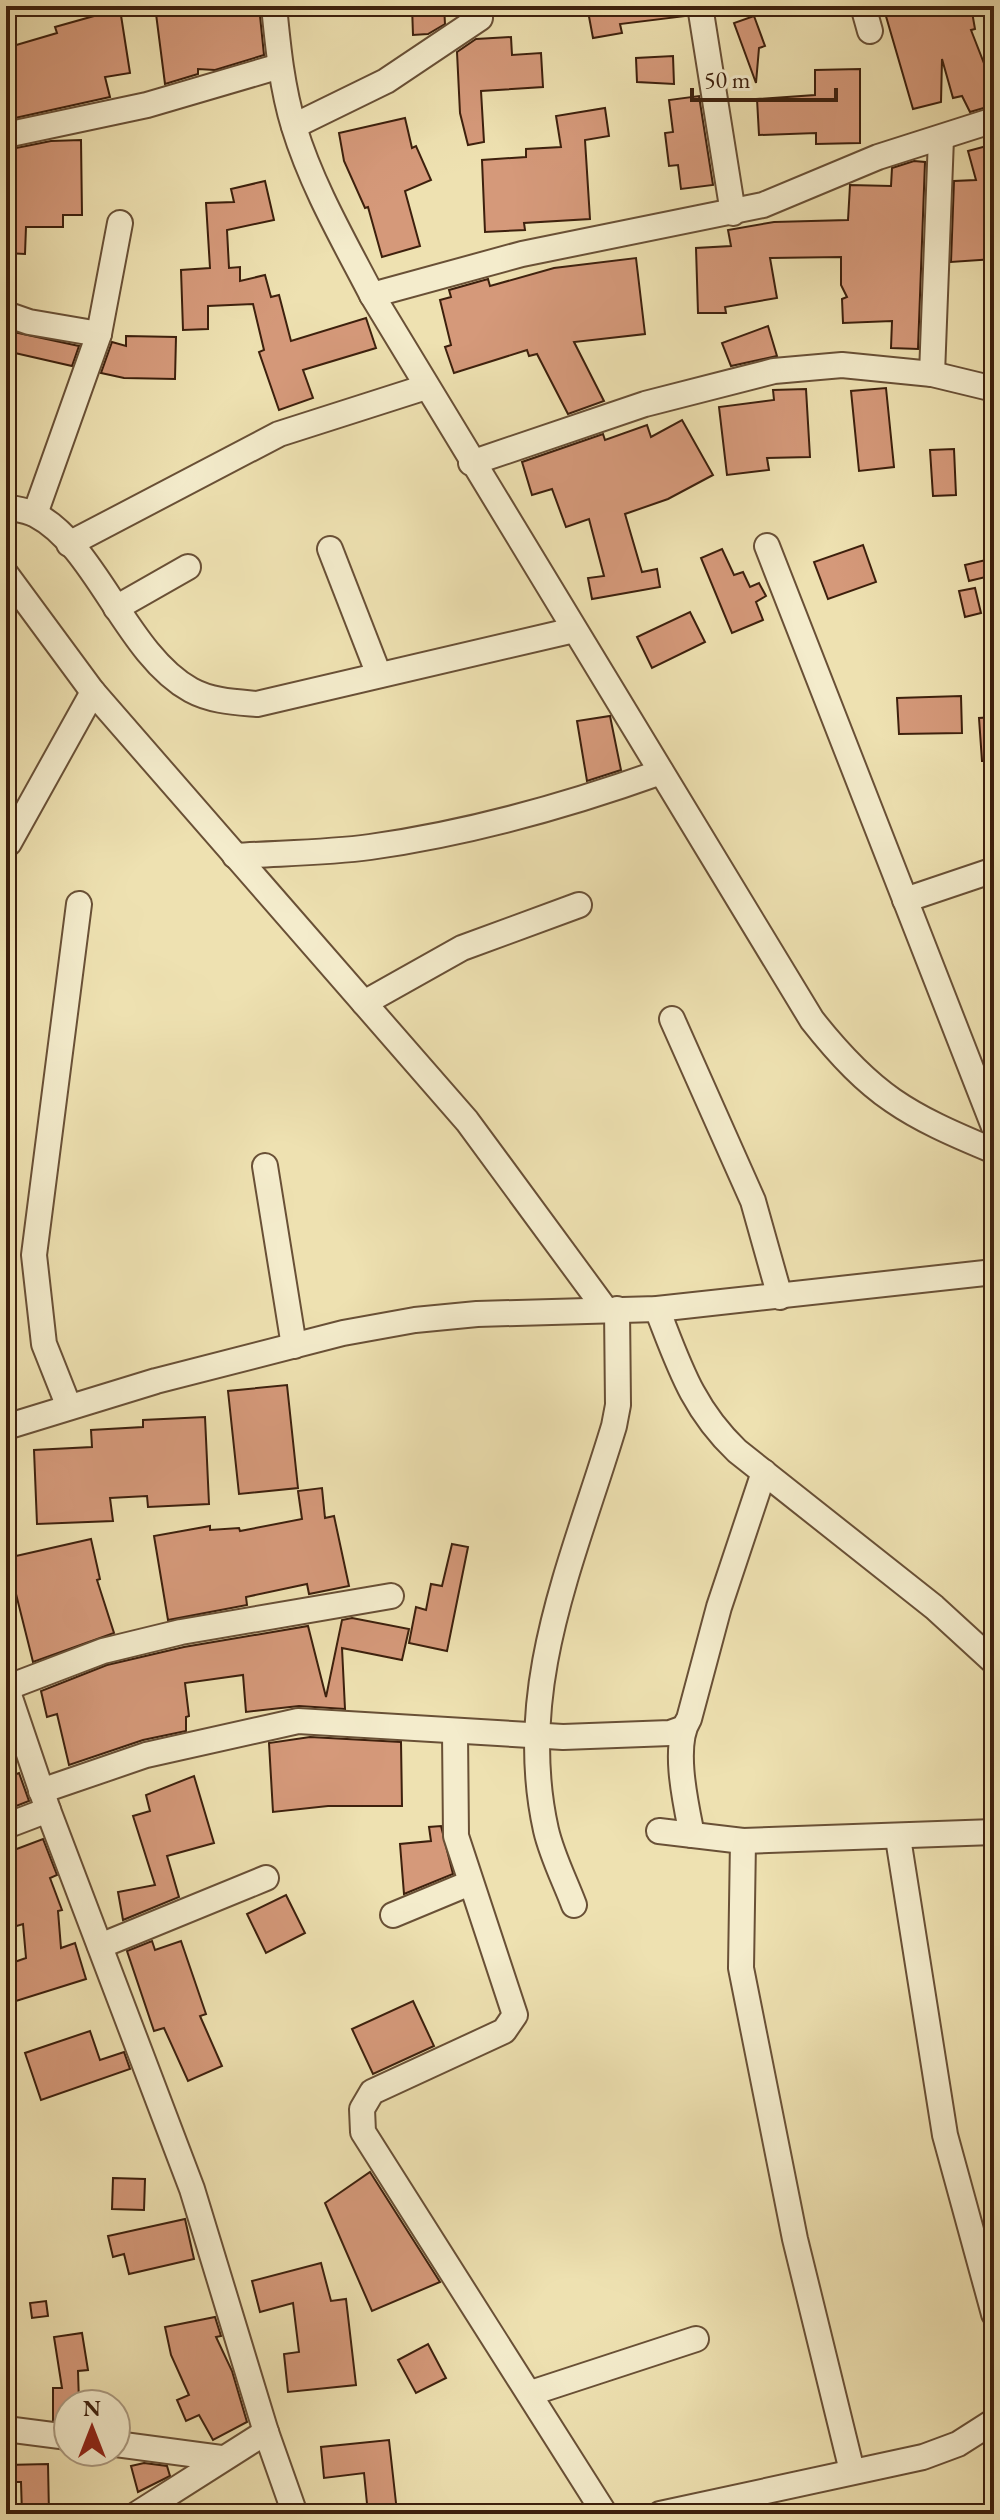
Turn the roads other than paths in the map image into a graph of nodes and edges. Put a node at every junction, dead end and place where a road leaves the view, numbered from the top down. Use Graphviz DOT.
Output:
graph roads {
  1 [pos="274,6"];
  2 [pos="700,6"];
  3 [pos="863,6"];
  4 [pos="480,18"];
  5 [pos="870,31"];
  6 [pos="280,66"];
  7 [pos="994,120"];
  8 [pos="294,126"];
  9 [pos="6,135"];
  10 [pos="941,138"];
  11 [pos="733,213"];
  12 [pos="120,223"];
  13 [pos="372,295"];
  14 [pos="6,314"];
  15 [pos="99,334"];
  16 [pos="932,374"];
  17 [pos="426,387"];
  18 [pos="994,389"];
  19 [pos="471,463"];
  20 [pos="6,507"];
  21 [pos="35,514"];
  22 [pos="69,544"];
  23 [pos="767,546"];
  24 [pos="330,549"];
  25 [pos="188,567"];
  26 [pos="6,574"];
  27 [pos="116,608"];
  28 [pos="574,630"];
  29 [pos="379,675"];
  30 [pos="93,692"];
  31 [pos="661,772"];
  32 [pos="9,843"];
  33 [pos="235,856"];
  34 [pos="994,870"];
  35 [pos="905,900"];
  36 [pos="79,904"];
  37 [pos="579,905"];
  38 [pos="364,1003"];
  39 [pos="672,1019"];
  40 [pos="994,1127"];
  41 [pos="994,1151"];
  42 [pos="265,1166"];
  43 [pos="994,1272"];
  44 [pos="780,1297"];
  45 [pos="611,1309"];
  46 [pos="657,1309"];
  47 [pos="294,1346"];
  48 [pos="69,1407"];
  49 [pos="6,1427"];
  50 [pos="764,1472"];
  51 [pos="391,1596"];
  52 [pos="994,1662"];
  53 [pos="6,1687"];
  54 [pos="684,1728"];
  55 [pos="455,1733"];
  56 [pos="538,1736"];
  57 [pos="44,1800"];
  58 [pos="6,1826"];
  59 [pos="659,1831"];
  60 [pos="994,1832"];
  61 [pos="692,1835"];
  62 [pos="898,1838"];
  63 [pos="743,1841"];
  64 [pos="266,1878"];
  65 [pos="470,1883"];
  66 [pos="574,1905"];
  67 [pos="393,1915"];
  68 [pos="100,1946"];
  69 [pos="994,2314"];
  70 [pos="696,2339"];
  71 [pos="531,2393"];
  72 [pos="994,2421"];
  73 [pos="6,2429"];
  74 [pos="266,2432"];
  75 [pos="52,2435"];
  76 [pos="132,2446"];
  77 [pos="221,2458"];
  78 [pos="852,2471"];
  79 [pos="720,2507"];
  80 [pos="137,2514"];
  81 [pos="295,2514"];
  82 [pos="605,2514"];
  83 [pos="660,2514"];
  1 -- 6 [label="street"];
  2 -- 11 [label="street"];
  3 -- 5 [label="street"];
  4 -- 8 [label="street"];
  6 -- 8 [label="street"];
  6 -- 9 [label="street"];
  7 -- 10 [label="street"];
  8 -- 13 [label="street"];
  10 -- 11 [label="street"];
  10 -- 16 [label="street"];
  11 -- 13 [label="street"];
  12 -- 15 [label="street"];
  13 -- 17 [label="street"];
  14 -- 15 [label="street"];
  15 -- 21 [label="street"];
  16 -- 18 [label="street"];
  16 -- 19 [label="street"];
  17 -- 19 [label="street"];
  17 -- 22 [label="street"];
  19 -- 28 [label="street"];
  20 -- 21 [label="street"];
  21 -- 22 [label="street"];
  22 -- 27 [label="street"];
  23 -- 35 [label="street"];
  24 -- 29 [label="street"];
  25 -- 27 [label="street"];
  26 -- 30 [label="street"];
  27 -- 29 [label="street"];
  28 -- 29 [label="street"];
  28 -- 31 [label="street"];
  30 -- 32 [label="street"];
  30 -- 33 [label="street"];
  31 -- 33 [label="street"];
  31 -- 41 [label="street"];
  33 -- 38 [label="street"];
  34 -- 35 [label="street"];
  35 -- 40 [label="street"];
  36 -- 48 [label="street"];
  37 -- 38 [label="street"];
  38 -- 45 [label="street"];
  39 -- 44 [label="street"];
  42 -- 47 [label="street"];
  43 -- 44 [label="street"];
  44 -- 46 [label="street"];
  45 -- 46 [label="street"];
  45 -- 47 [label="street"];
  45 -- 56 [label="street"];
  46 -- 50 [label="street"];
  47 -- 48 [label="street"];
  48 -- 49 [label="street"];
  50 -- 52 [label="street"];
  50 -- 54 [label="street"];
  51 -- 53 [label="street"];
  53 -- 57 [label="street"];
  54 -- 56 [label="street"];
  54 -- 61 [label="street"];
  55 -- 56 [label="street"];
  55 -- 57 [label="street"];
  55 -- 65 [label="street"];
  56 -- 66 [label="street"];
  57 -- 58 [label="street"];
  57 -- 68 [label="street"];
  59 -- 61 [label="street"];
  60 -- 62 [label="street"];
  61 -- 63 [label="street"];
  62 -- 63 [label="street"];
  62 -- 69 [label="street"];
  63 -- 78 [label="street"];
  64 -- 68 [label="street"];
  65 -- 67 [label="street"];
  65 -- 71 [label="street"];
  68 -- 74 [label="street"];
  70 -- 71 [label="street"];
  71 -- 82 [label="street"];
  72 -- 78 [label="street"];
  73 -- 75 [label="street"];
  74 -- 77 [label="street"];
  74 -- 81 [label="street"];
  76 -- 77 [label="street"];
  77 -- 80 [label="street"];
  78 -- 79 [label="street"];
  79 -- 83 [label="street"];
}
